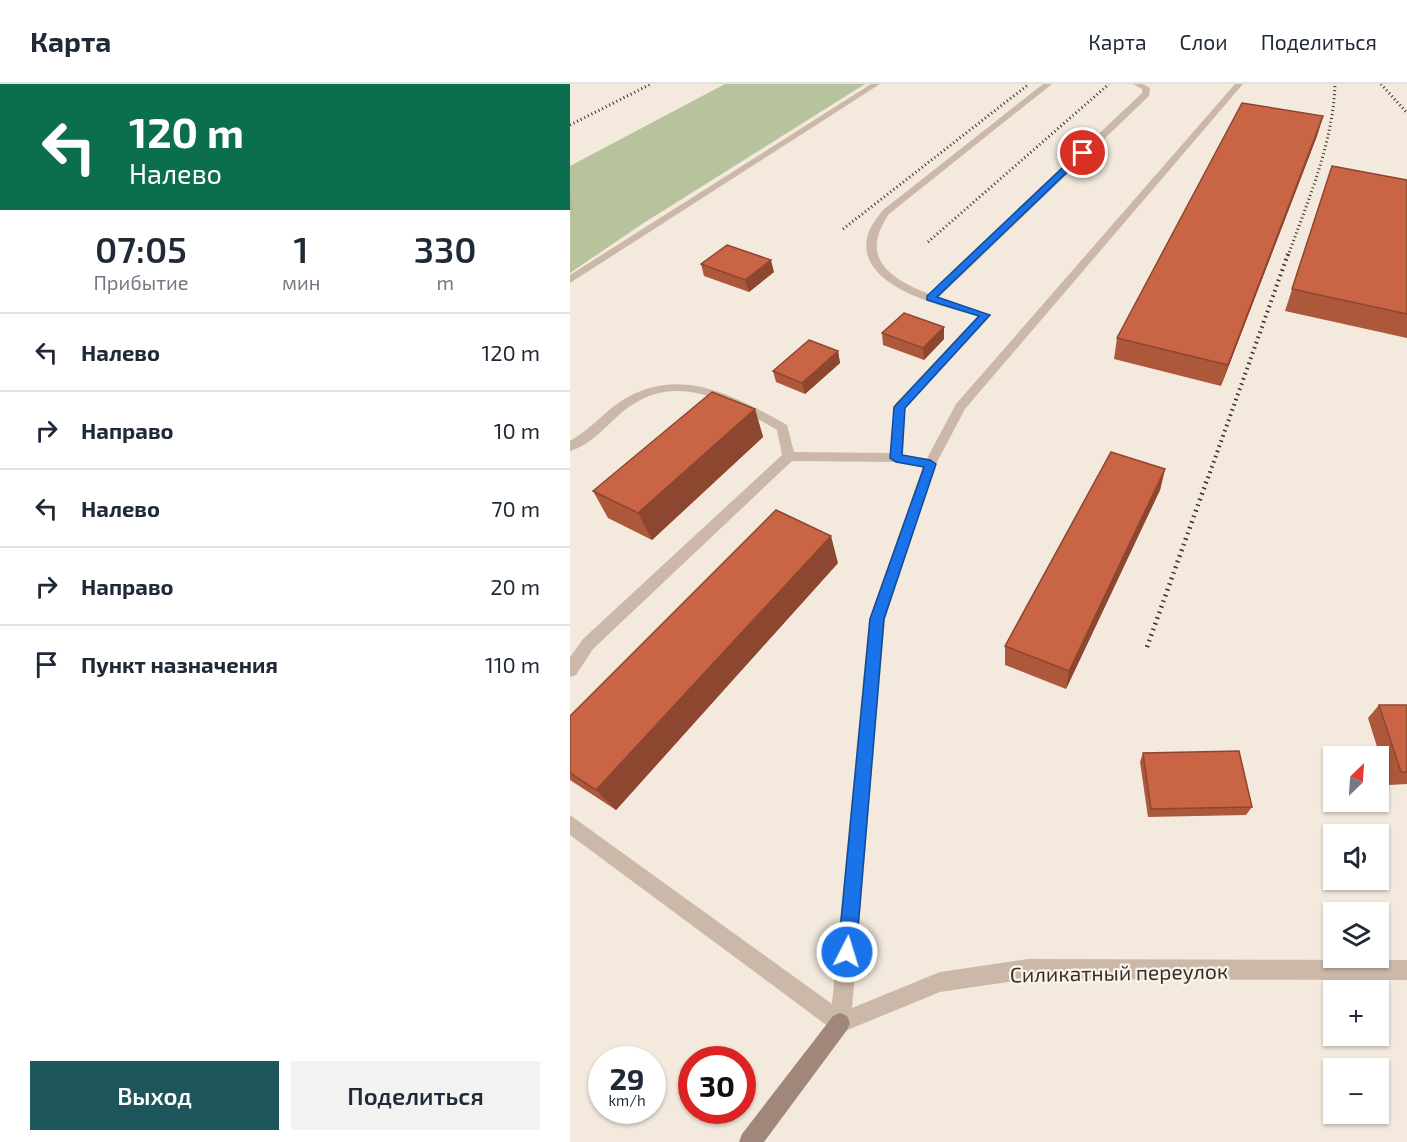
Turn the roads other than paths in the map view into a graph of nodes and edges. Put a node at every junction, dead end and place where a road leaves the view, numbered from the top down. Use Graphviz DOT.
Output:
graph roads {
  1 [pos="876,84"];
  2 [pos="1048,84"];
  3 [pos="1137,84"];
  4 [pos="1239,84"];
  5 [pos="570,280"];
  6 [pos="931,298"];
  7 [pos="570,447"];
  8 [pos="789,456"];
  9 [pos="896,458"];
  10 [pos="930,464"];
  11 [pos="570,670"];
  12 [pos="570,824"];
  13 [pos="1407,970"];
  14 [pos="840,1023"];
  15 [pos="750,1142"];
  1 -- 5 [label="street"];
  2 -- 6 [label="street"];
  3 -- 6 [label="street"];
  4 -- 10 [label="street"];
  6 -- 9 [label="street"];
  7 -- 8 [label="street"];
  8 -- 9 [label="street"];
  8 -- 11 [label="street"];
  9 -- 10 [label="street"];
  10 -- 14 [label="street"];
  12 -- 14 [label="street"];
  13 -- 14 [label="street, Силикатный переулок"];
  14 -- 15 [label="street"];
}
